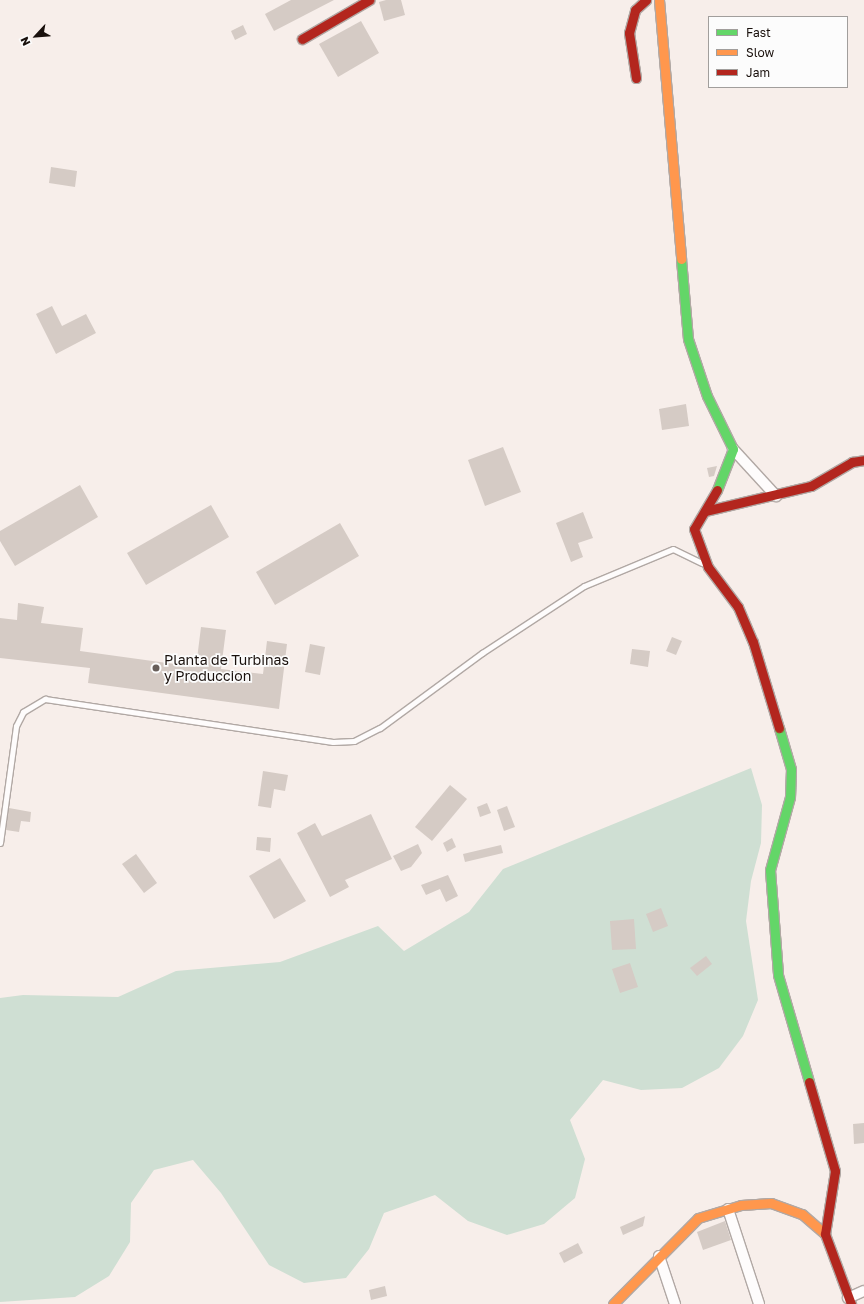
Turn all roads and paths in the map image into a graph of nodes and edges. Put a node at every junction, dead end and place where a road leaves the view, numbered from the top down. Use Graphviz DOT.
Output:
graph roads {
  1 [pos="369,0"];
  2 [pos="646,0"];
  3 [pos="659,0"];
  4 [pos="302,39"];
  5 [pos="636,78"];
  6 [pos="733,449"];
  7 [pos="864,460"];
  8 [pos="776,496"];
  9 [pos="706,511"];
  10 [pos="708,567"];
  11 [pos="0,843"];
  12 [pos="728,1209"];
  13 [pos="824,1234"];
  14 [pos="659,1256"];
  15 [pos="864,1291"];
  16 [pos="850,1301"];
  17 [pos="613,1304"];
  18 [pos="676,1304"];
  19 [pos="759,1304"];
  1 -- 4 [label="street"];
  2 -- 5 [label="street"];
  3 -- 6 [label="street"];
  6 -- 8 [label="street"];
  6 -- 9 [label="street"];
  7 -- 8 [label="street"];
  8 -- 9 [label="street"];
  9 -- 10 [label="street"];
  10 -- 11 [label="lane"];
  10 -- 13 [label="street"];
  12 -- 13 [label="street"];
  12 -- 14 [label="street"];
  12 -- 19 [label="street"];
  13 -- 16 [label="street"];
  14 -- 17 [label="street"];
  14 -- 18 [label="street"];
  15 -- 16 [label="street"];
}
